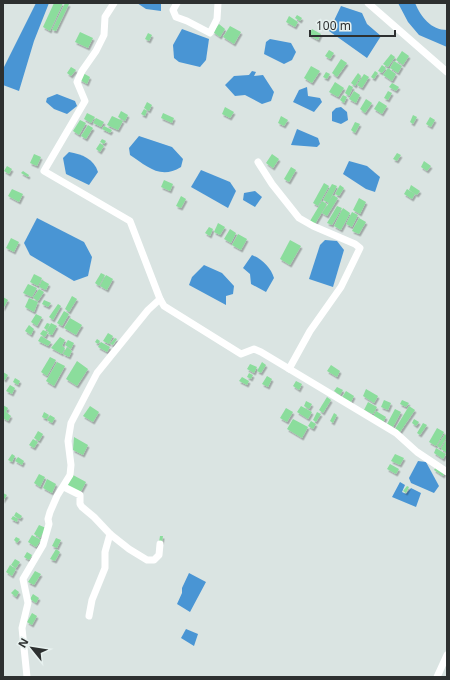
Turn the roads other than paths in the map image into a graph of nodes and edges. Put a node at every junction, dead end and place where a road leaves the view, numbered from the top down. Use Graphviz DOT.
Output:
graph roads {
  1 [pos="114,3"];
  2 [pos="177,3"];
  3 [pos="218,3"];
  4 [pos="368,3"];
  5 [pos="447,72"];
  6 [pos="258,162"];
  7 [pos="160,299"];
  8 [pos="289,369"];
  9 [pos="447,472"];
  10 [pos="64,487"];
  11 [pos="110,534"];
  12 [pos="160,544"];
  13 [pos="89,616"];
  14 [pos="447,655"];
  15 [pos="27,677"];
  16 [pos="437,677"];
  1 -- 7 [label="street"];
  2 -- 3 [label="street"];
  4 -- 5 [label="street"];
  6 -- 8 [label="street"];
  7 -- 8 [label="street"];
  7 -- 10 [label="street"];
  8 -- 9 [label="street"];
  10 -- 11 [label="street"];
  10 -- 15 [label="street"];
  11 -- 12 [label="street"];
  11 -- 13 [label="street"];
  14 -- 16 [label="street"];
}
